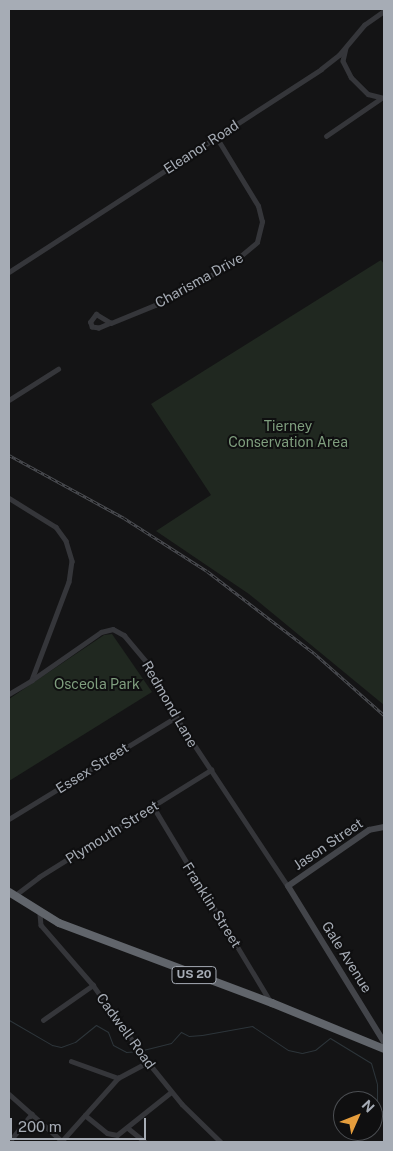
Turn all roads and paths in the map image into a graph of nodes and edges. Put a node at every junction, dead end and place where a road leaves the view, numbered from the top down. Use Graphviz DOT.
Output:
graph roads {
  1 [pos="384,11"];
  2 [pos="346,46"];
  3 [pos="382,98"];
  4 [pos="326,136"];
  5 [pos="216,137"];
  6 [pos="9,272"];
  7 [pos="110,323"];
  8 [pos="58,369"];
  9 [pos="9,400"];
  10 [pos="9,498"];
  11 [pos="32,680"];
  12 [pos="9,694"];
  13 [pos="176,717"];
  14 [pos="211,770"];
  15 [pos="153,806"];
  16 [pos="9,819"];
  17 [pos="384,828"];
  18 [pos="288,886"];
  19 [pos="12,894"];
  20 [pos="40,914"];
  21 [pos="93,985"];
  22 [pos="272,1002"];
  23 [pos="43,1020"];
  24 [pos="384,1042"];
  25 [pos="384,1049"];
  26 [pos="71,1061"];
  27 [pos="148,1062"];
  28 [pos="118,1078"];
  29 [pos="171,1092"];
  30 [pos="9,1094"];
  31 [pos="32,1114"];
  32 [pos="86,1115"];
  33 [pos="128,1128"];
  34 [pos="9,1142"];
  35 [pos="62,1142"];
  36 [pos="145,1142"];
  37 [pos="221,1142"];
  1 -- 2 [label="street, Eleanor Road"];
  2 -- 3 [label="street"];
  2 -- 5 [label="street, Eleanor Road"];
  3 -- 4 [label="street"];
  5 -- 6 [label="street, Eleanor Road"];
  5 -- 7 [label="street, Charisma Drive"];
  8 -- 9 [label="street"];
  10 -- 11 [label="street"];
  11 -- 12 [label="street, Redmond Lane"];
  11 -- 13 [label="street, Redmond Lane"];
  13 -- 14 [label="street, Redmond Lane"];
  13 -- 16 [label="street, Essex Street"];
  14 -- 15 [label="street, Plymouth Street"];
  14 -- 18 [label="street, Redmond Lane"];
  15 -- 19 [label="street, Plymouth Street"];
  15 -- 22 [label="street, Franklin Street"];
  17 -- 18 [label="street, Jason Street"];
  18 -- 24 [label="street, Gale Avenue"];
  19 -- 20 [label="highway, US 20"];
  20 -- 21 [label="street, Cadwell Road"];
  20 -- 22 [label="highway, US 20"];
  21 -- 23 [label="street"];
  21 -- 27 [label="street, Cadwell Road"];
  22 -- 25 [label="highway, US 20"];
  26 -- 28 [label="street"];
  27 -- 28 [label="street"];
  27 -- 29 [label="street, Cadwell Road"];
  28 -- 32 [label="street"];
  29 -- 33 [label="street"];
  29 -- 37 [label="street, Cadwell Road"];
  30 -- 31 [label="street"];
  31 -- 34 [label="street"];
  31 -- 35 [label="street"];
  32 -- 33 [label="street"];
  32 -- 35 [label="street"];
  33 -- 36 [label="street"];
}
